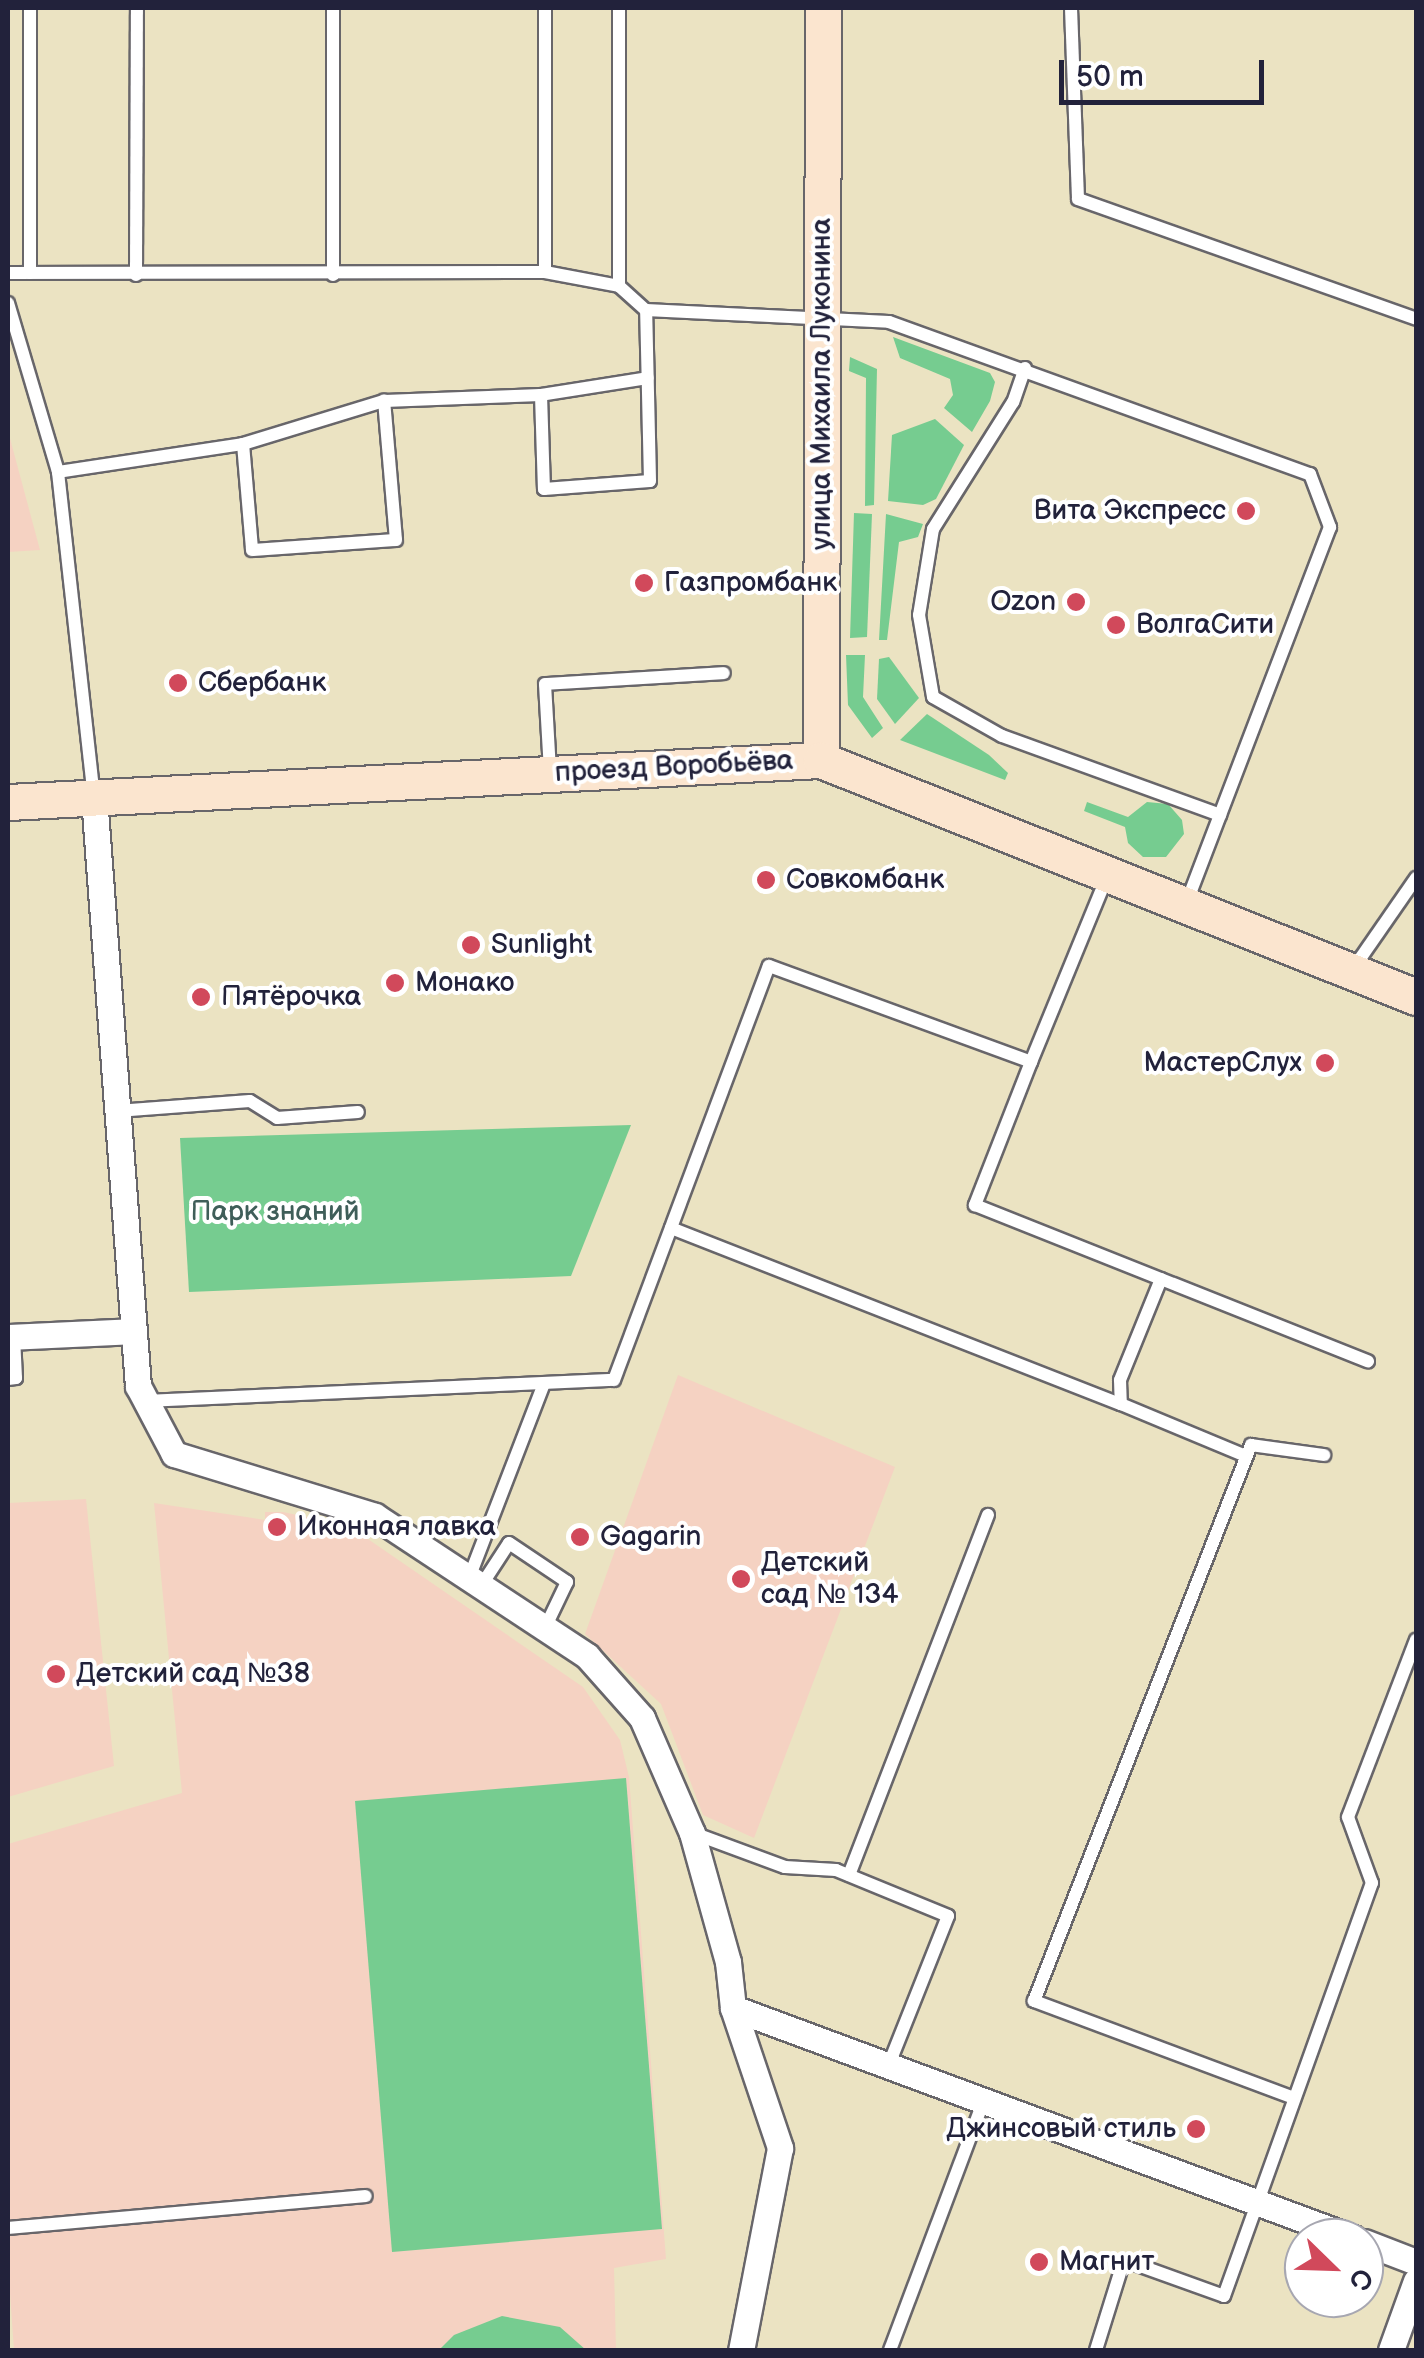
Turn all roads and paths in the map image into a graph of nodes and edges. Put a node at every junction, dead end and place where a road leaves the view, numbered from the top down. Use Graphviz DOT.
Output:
graph roads {
  1 [pos="30,8"];
  2 [pos="137,8"];
  3 [pos="333,8"];
  4 [pos="545,8"];
  5 [pos="619,8"];
  6 [pos="822,8"];
  7 [pos="1072,8"];
  8 [pos="545,272"];
  9 [pos="8,273"];
  10 [pos="30,273"];
  11 [pos="136,275"];
  12 [pos="333,275"];
  13 [pos="619,286"];
  14 [pos="8,303"];
  15 [pos="646,310"];
  16 [pos="822,314"];
  17 [pos="1416,319"];
  18 [pos="1025,368"];
  19 [pos="648,378"];
  20 [pos="541,395"];
  21 [pos="384,401"];
  22 [pos="242,444"];
  23 [pos="58,472"];
  24 [pos="724,673"];
  25 [pos="821,760"];
  26 [pos="550,774"];
  27 [pos="94,797"];
  28 [pos="8,802"];
  29 [pos="1220,814"];
  30 [pos="1108,874"];
  31 [pos="1416,878"];
  32 [pos="1186,905"];
  33 [pos="1352,971"];
  34 [pos="1416,997"];
  35 [pos="1031,1062"];
  36 [pos="117,1111"];
  37 [pos="358,1112"];
  38 [pos="671,1228"];
  39 [pos="1161,1279"];
  40 [pos="134,1331"];
  41 [pos="11,1337"];
  42 [pos="1368,1361"];
  43 [pos="8,1379"];
  44 [pos="544,1384"];
  45 [pos="146,1401"];
  46 [pos="1122,1404"];
  47 [pos="1324,1455"];
  48 [pos="1246,1456"];
  49 [pos="988,1516"];
  50 [pos="475,1582"];
  51 [pos="545,1628"];
  52 [pos="1416,1640"];
  53 [pos="692,1833"];
  54 [pos="848,1874"];
  55 [pos="733,2008"];
  56 [pos="888,2067"];
  57 [pos="1294,2098"];
  58 [pos="984,2103"];
  59 [pos="366,2196"];
  60 [pos="1260,2202"];
  61 [pos="1301,2218"];
  62 [pos="8,2228"];
  63 [pos="1384,2250"];
  64 [pos="1416,2262"];
  65 [pos="1416,2281"];
  66 [pos="741,2350"];
  67 [pos="890,2350"];
  68 [pos="1096,2350"];
  69 [pos="1391,2350"];
  1 -- 10 [label="lane"];
  2 -- 11 [label="lane"];
  3 -- 12 [label="lane"];
  4 -- 8 [label="lane"];
  5 -- 13 [label="lane"];
  6 -- 16 [label="main road, улица Михаила Луконина"];
  7 -- 17 [label="lane"];
  8 -- 12 [label="lane"];
  8 -- 13 [label="lane"];
  9 -- 10 [label="lane"];
  10 -- 11 [label="lane"];
  11 -- 12 [label="lane"];
  13 -- 15 [label="lane"];
  14 -- 23 [label="lane"];
  15 -- 16 [label="lane"];
  15 -- 19 [label="lane"];
  16 -- 18 [label="lane"];
  16 -- 25 [label="main road, улица Михаила Луконина"];
  18 -- 29 [label="lane"];
  18 -- 29 [label="lane"];
  19 -- 20 [label="lane"];
  19 -- 20 [label="lane"];
  20 -- 21 [label="lane"];
  21 -- 22 [label="lane"];
  21 -- 22 [label="lane"];
  22 -- 23 [label="lane"];
  23 -- 27 [label="lane"];
  24 -- 26 [label="lane"];
  25 -- 26 [label="main road, проезд Воробьёва"];
  25 -- 30 [label="main road, проезд Воробьёва"];
  26 -- 27 [label="main road, проезд Воробьёва"];
  27 -- 28 [label="main road, проезд Воробьёва"];
  27 -- 36 [label="street"];
  29 -- 32 [label="lane"];
  30 -- 32 [label="main road, проезд Воробьёва"];
  30 -- 35 [label="lane"];
  31 -- 33 [label="lane"];
  32 -- 33 [label="main road, проезд Воробьёва"];
  33 -- 34 [label="main road, проезд Воробьёва"];
  35 -- 38 [label="lane"];
  35 -- 39 [label="lane"];
  36 -- 37 [label="lane"];
  36 -- 40 [label="street"];
  38 -- 44 [label="lane"];
  38 -- 46 [label="lane"];
  39 -- 42 [label="lane"];
  39 -- 46 [label="lane"];
  40 -- 41 [label="street"];
  40 -- 45 [label="street"];
  41 -- 43 [label="lane"];
  44 -- 45 [label="lane"];
  44 -- 50 [label="lane"];
  45 -- 50 [label="street"];
  46 -- 48 [label="lane"];
  47 -- 48 [label="lane"];
  48 -- 57 [label="lane"];
  49 -- 54 [label="lane"];
  50 -- 51 [label="street"];
  50 -- 51 [label="lane"];
  51 -- 53 [label="street"];
  52 -- 57 [label="lane"];
  53 -- 54 [label="lane"];
  53 -- 55 [label="street"];
  54 -- 56 [label="lane"];
  55 -- 56 [label="street"];
  55 -- 66 [label="street"];
  56 -- 58 [label="street"];
  57 -- 60 [label="lane"];
  58 -- 60 [label="street"];
  58 -- 67 [label="lane"];
  59 -- 62 [label="lane"];
  60 -- 61 [label="street"];
  60 -- 68 [label="lane"];
  63 -- 64 [label="street"];
  65 -- 69 [label="street"];
}
